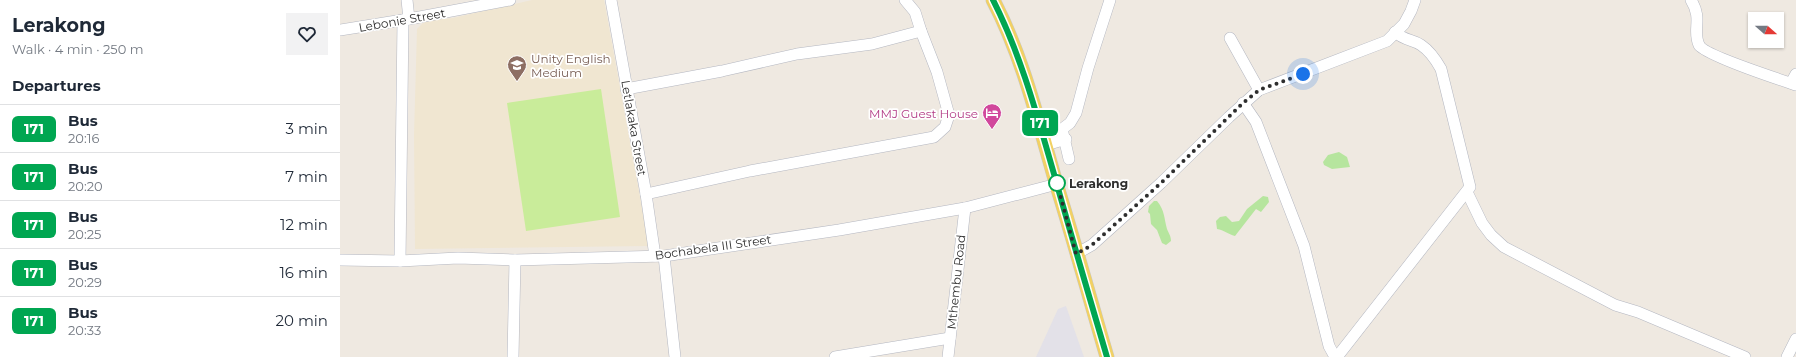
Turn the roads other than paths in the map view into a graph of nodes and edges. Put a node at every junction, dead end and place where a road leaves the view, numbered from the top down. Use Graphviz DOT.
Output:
graph roads {
  1 [pos="407,0"];
  2 [pos="510,0"];
  3 [pos="611,0"];
  4 [pos="905,0"];
  5 [pos="993,0"];
  6 [pos="1110,0"];
  7 [pos="1415,0"];
  8 [pos="1691,0"];
  9 [pos="406,19"];
  10 [pos="340,30"];
  11 [pos="920,32"];
  12 [pos="1395,32"];
  13 [pos="1230,38"];
  14 [pos="1794,80"];
  15 [pos="626,89"];
  16 [pos="1259,90"];
  17 [pos="1243,103"];
  18 [pos="1066,139"];
  19 [pos="1046,145"];
  20 [pos="1069,159"];
  21 [pos="1057,184"];
  22 [pos="1467,192"];
  23 [pos="646,194"];
  24 [pos="964,208"];
  25 [pos="1076,254"];
  26 [pos="660,256"];
  27 [pos="340,260"];
  28 [pos="515,260"];
  29 [pos="400,261"];
  30 [pos="950,338"];
  31 [pos="1796,339"];
  32 [pos="513,357"];
  33 [pos="675,357"];
  34 [pos="834,357"];
  35 [pos="948,357"];
  36 [pos="1107,357"];
  37 [pos="1336,357"];
  38 [pos="1745,357"];
  39 [pos="1787,357"];
  1 -- 9 [label="street"];
  2 -- 9 [label="street, Lebonie Street"];
  3 -- 15 [label="street, Letlakaka Street"];
  4 -- 11 [label="street"];
  5 -- 19 [label="main road"];
  6 -- 18 [label="street"];
  7 -- 12 [label="street"];
  8 -- 14 [label="street"];
  9 -- 10 [label="street, Lebonie Street"];
  9 -- 29 [label="street"];
  11 -- 15 [label="street"];
  11 -- 23 [label="street"];
  12 -- 16 [label="street"];
  12 -- 22 [label="street"];
  13 -- 16 [label="street"];
  15 -- 23 [label="street, Letlakaka Street"];
  16 -- 17 [label="street"];
  17 -- 25 [label="street"];
  17 -- 37 [label="street"];
  18 -- 19 [label="street"];
  18 -- 20 [label="street"];
  19 -- 21 [label="main road"];
  21 -- 24 [label="street, Bochabela III Street"];
  21 -- 25 [label="main road"];
  22 -- 37 [label="street"];
  22 -- 38 [label="street"];
  23 -- 26 [label="street, Letlakaka Street"];
  24 -- 26 [label="street, Bochabela III Street"];
  24 -- 30 [label="street, Mthembu Road"];
  25 -- 36 [label="main road"];
  26 -- 28 [label="street, Bochabela III Street"];
  26 -- 33 [label="street, Letlakaka Street"];
  27 -- 29 [label="street, Bochabela III Street"];
  28 -- 29 [label="street, Bochabela III Street"];
  28 -- 32 [label="street"];
  30 -- 34 [label="street"];
  30 -- 35 [label="street, Mthembu Road"];
  31 -- 39 [label="street"];
}
